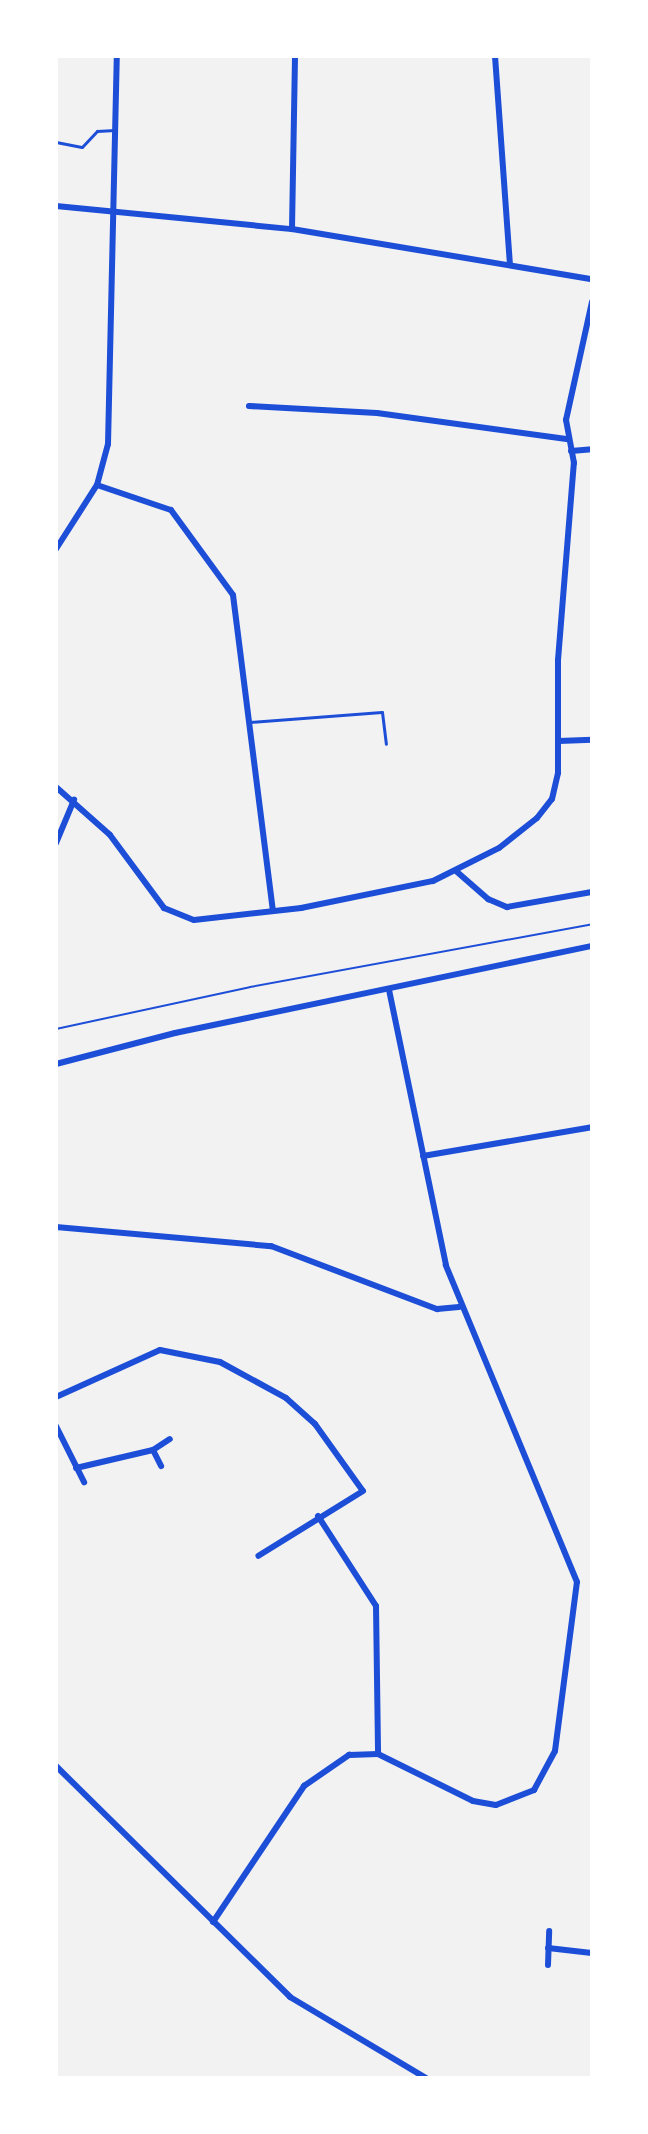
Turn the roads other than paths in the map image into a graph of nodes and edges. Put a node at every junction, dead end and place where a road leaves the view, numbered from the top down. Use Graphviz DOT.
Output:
graph roads {
  1 [pos="117,56"];
  2 [pos="295,56"];
  3 [pos="495,56"];
  4 [pos="115,130"];
  5 [pos="56,142"];
  6 [pos="56,206"];
  7 [pos="114,210"];
  8 [pos="292,229"];
  9 [pos="510,264"];
  10 [pos="592,279"];
  11 [pos="592,302"];
  12 [pos="249,406"];
  13 [pos="568,439"];
  14 [pos="592,449"];
  15 [pos="571,451"];
  16 [pos="97,485"];
  17 [pos="56,549"];
  18 [pos="250,722"];
  19 [pos="592,740"];
  20 [pos="559,741"];
  21 [pos="386,744"];
  22 [pos="56,787"];
  23 [pos="74,800"];
  24 [pos="56,843"];
  25 [pos="456,871"];
  26 [pos="592,892"];
  27 [pos="273,910"];
  28 [pos="592,946"];
  29 [pos="389,990"];
  30 [pos="56,1064"];
  31 [pos="592,1127"];
  32 [pos="423,1156"];
  33 [pos="56,1227"];
  34 [pos="459,1307"];
  35 [pos="56,1397"];
  36 [pos="56,1426"];
  37 [pos="170,1439"];
  38 [pos="153,1450"];
  39 [pos="161,1466"];
  40 [pos="76,1468"];
  41 [pos="84,1482"];
  42 [pos="318,1516"];
  43 [pos="258,1556"];
  44 [pos="378,1754"];
  45 [pos="56,1766"];
  46 [pos="213,1922"];
  47 [pos="549,1931"];
  48 [pos="548,1948"];
  49 [pos="592,1953"];
  50 [pos="548,1965"];
  51 [pos="426,2078"];
  1 -- 4 [label="street"];
  2 -- 8 [label="street"];
  3 -- 9 [label="street"];
  4 -- 5 [label="lane"];
  4 -- 7 [label="street"];
  6 -- 7 [label="street"];
  7 -- 8 [label="street"];
  7 -- 16 [label="street"];
  8 -- 9 [label="street"];
  9 -- 10 [label="street"];
  11 -- 13 [label="street"];
  12 -- 13 [label="street"];
  13 -- 15 [label="street"];
  14 -- 15 [label="street"];
  15 -- 20 [label="street"];
  16 -- 17 [label="street"];
  16 -- 18 [label="street"];
  18 -- 21 [label="lane"];
  18 -- 27 [label="street"];
  19 -- 20 [label="street"];
  20 -- 25 [label="street"];
  22 -- 23 [label="street"];
  23 -- 24 [label="street"];
  23 -- 27 [label="street"];
  25 -- 26 [label="street"];
  25 -- 27 [label="street"];
  28 -- 29 [label="street"];
  29 -- 30 [label="street"];
  29 -- 32 [label="street"];
  31 -- 32 [label="street"];
  32 -- 34 [label="street"];
  33 -- 34 [label="street"];
  34 -- 44 [label="street"];
  35 -- 42 [label="street"];
  36 -- 40 [label="street"];
  37 -- 38 [label="street"];
  38 -- 39 [label="street"];
  38 -- 40 [label="street"];
  40 -- 41 [label="street"];
  42 -- 43 [label="street"];
  42 -- 44 [label="street"];
  44 -- 46 [label="street"];
  45 -- 46 [label="street"];
  46 -- 51 [label="street"];
  47 -- 48 [label="street"];
  48 -- 49 [label="street"];
  48 -- 50 [label="street"];
}
